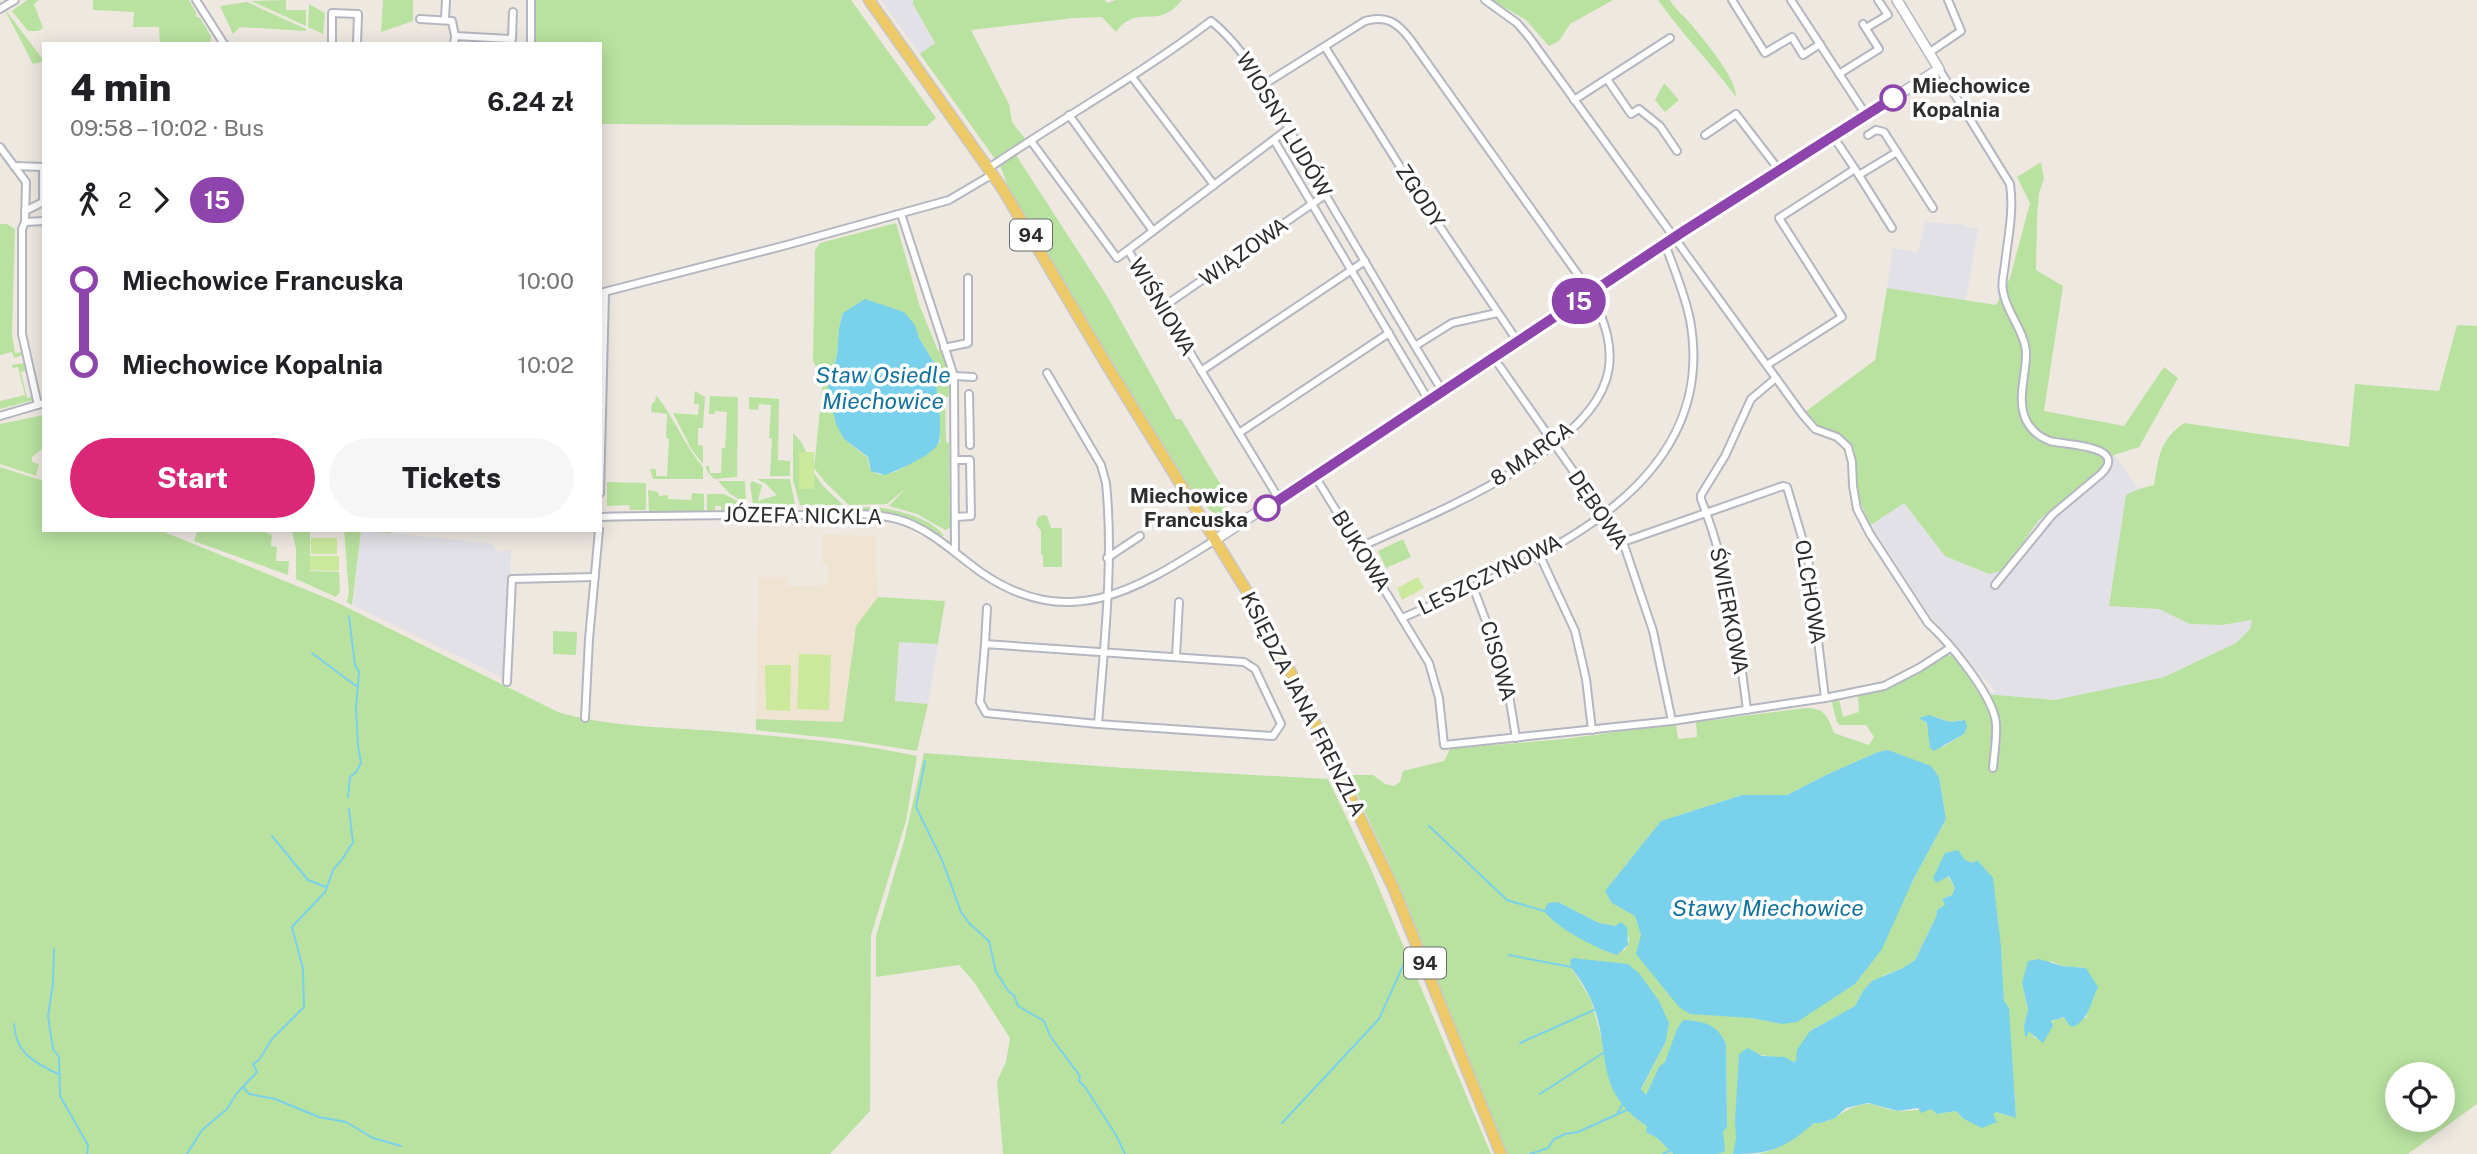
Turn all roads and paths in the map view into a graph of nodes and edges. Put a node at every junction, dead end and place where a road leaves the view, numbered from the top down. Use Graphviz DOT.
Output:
graph roads {
  1 [pos="15,0"];
  2 [pos="196,0"];
  3 [pos="446,0"];
  4 [pos="531,0"];
  5 [pos="869,0"];
  6 [pos="1485,0"];
  7 [pos="1732,0"];
  8 [pos="1791,0"];
  9 [pos="1878,0"];
  10 [pos="1897,0"];
  11 [pos="1948,0"];
  12 [pos="0,9"];
  13 [pos="513,12"];
  14 [pos="419,19"];
  15 [pos="445,19"];
  16 [pos="1670,38"];
  17 [pos="455,40"];
  18 [pos="222,42"];
  19 [pos="332,42"];
  20 [pos="357,42"];
  21 [pos="531,42"];
  22 [pos="1820,44"];
  23 [pos="1325,47"];
  24 [pos="1930,51"];
  25 [pos="1939,69"];
  26 [pos="1839,74"];
  27 [pos="1132,77"];
  28 [pos="1607,79"];
  29 [pos="1263,85"];
  30 [pos="1574,100"];
  31 [pos="1069,115"];
  32 [pos="1866,115"];
  33 [pos="1288,129"];
  34 [pos="1705,135"];
  35 [pos="1868,135"];
  36 [pos="1833,136"];
  37 [pos="1274,140"];
  38 [pos="1031,141"];
  39 [pos="0,147"];
  40 [pos="1677,151"];
  41 [pos="1897,152"];
  42 [pos="14,166"];
  43 [pos="42,167"];
  44 [pos="1779,170"];
  45 [pos="991,171"];
  46 [pos="1857,172"];
  47 [pos="1214,184"];
  48 [pos="1325,195"];
  49 [pos="42,202"];
  50 [pos="1312,205"];
  51 [pos="1933,208"];
  52 [pos="25,211"];
  53 [pos="901,214"];
  54 [pos="42,221"];
  55 [pos="25,222"];
  56 [pos="1892,228"];
  57 [pos="1153,231"];
  58 [pos="1669,241"];
  59 [pos="1128,250"];
  60 [pos="1365,261"];
  61 [pos="1350,270"];
  62 [pos="968,278"];
  63 [pos="603,292"];
  64 [pos="1591,293"];
  65 [pos="1163,307"];
  66 [pos="1497,313"];
  67 [pos="1389,332"];
  68 [pos="1518,342"];
  69 [pos="1415,346"];
  70 [pos="944,348"];
  71 [pos="1494,358"];
  72 [pos="602,359"];
  73 [pos="1767,365"];
  74 [pos="1201,371"];
  75 [pos="1047,373"];
  76 [pos="954,376"];
  77 [pos="972,377"];
  78 [pos="1776,377"];
  79 [pos="1443,392"];
  80 [pos="969,394"];
  81 [pos="1430,401"];
  82 [pos="41,404"];
  83 [pos="970,414"];
  84 [pos="953,415"];
  85 [pos="0,416"];
  86 [pos="1239,433"];
  87 [pos="970,445"];
  88 [pos="1553,445"];
  89 [pos="955,460"];
  90 [pos="1315,476"];
  91 [pos="1279,499"];
  92 [pos="1706,513"];
  93 [pos="1605,515"];
  94 [pos="602,517"];
  95 [pos="955,517"];
  96 [pos="599,532"];
  97 [pos="1140,536"];
  98 [pos="1215,540"];
  99 [pos="1623,542"];
  100 [pos="1358,548"];
  101 [pos="955,552"];
  102 [pos="1539,556"];
  103 [pos="1107,558"];
  104 [pos="595,577"];
  105 [pos="1995,585"];
  106 [pos="1473,587"];
  107 [pos="1108,597"];
  108 [pos="1179,602"];
  109 [pos="987,608"];
  110 [pos="1402,618"];
  111 [pos="985,645"];
  112 [pos="1950,648"];
  113 [pos="1104,652"];
  114 [pos="1176,657"];
  115 [pos="507,682"];
  116 [pos="1825,698"];
  117 [pos="1747,709"];
  118 [pos="585,718"];
  119 [pos="1672,721"];
  120 [pos="1098,724"];
  121 [pos="1592,730"];
  122 [pos="1516,738"];
  123 [pos="1993,768"];
  124 [pos="1501,1154"];
  1 -- 12 [label="street"];
  2 -- 18 [label="street"];
  3 -- 15 [label="street"];
  4 -- 21 [label="street"];
  5 -- 45 [label="main road, KSIĘDZA JANA FRENZLA / 94"];
  6 -- 30 [label="street"];
  7 -- 22 [label="street"];
  8 -- 22 [label="street"];
  9 -- 26 [label="street"];
  10 -- 24 [label="street"];
  11 -- 24 [label="street"];
  13 -- 17 [label="street"];
  14 -- 15 [label="street"];
  15 -- 17 [label="street"];
  16 -- 28 [label="street"];
  19 -- 20 [label="street"];
  22 -- 26 [label="street"];
  23 -- 29 [label="street"];
  23 -- 64 [label="street, 8 MARCA"];
  23 -- 66 [label="street, ZGODY"];
  24 -- 25 [label="street"];
  25 -- 32 [label="street"];
  25 -- 105 [label="street"];
  26 -- 32 [label="street"];
  27 -- 29 [label="street, WIOSNY LUDÓW"];
  27 -- 31 [label="street, WIOSNY LUDÓW"];
  27 -- 47 [label="street"];
  28 -- 30 [label="street"];
  28 -- 40 [label="street"];
  29 -- 33 [label="street, WIOSNY LUDÓW"];
  30 -- 58 [label="street"];
  31 -- 38 [label="street, WIOSNY LUDÓW"];
  31 -- 57 [label="street"];
  32 -- 36 [label="street"];
  33 -- 37 [label="street"];
  33 -- 48 [label="street, WIOSNY LUDÓW"];
  34 -- 44 [label="street"];
  35 -- 41 [label="street"];
  36 -- 44 [label="street"];
  36 -- 46 [label="street"];
  37 -- 47 [label="street"];
  37 -- 50 [label="street, WIOSNY LUDÓW"];
  38 -- 45 [label="street, WIOSNY LUDÓW"];
  38 -- 59 [label="street, WIŚNIOWA"];
  39 -- 42 [label="street"];
  41 -- 46 [label="street"];
  41 -- 51 [label="street"];
  42 -- 43 [label="street"];
  42 -- 52 [label="street"];
  44 -- 58 [label="street"];
  45 -- 53 [label="street"];
  45 -- 98 [label="main road, KSIĘDZA JANA FRENZLA / 94"];
  46 -- 56 [label="street"];
  46 -- 73 [label="street"];
  47 -- 57 [label="street"];
  48 -- 50 [label="street, WIĄZOWA"];
  48 -- 60 [label="street, WIOSNY LUDÓW"];
  49 -- 52 [label="street"];
  50 -- 61 [label="street, WIOSNY LUDÓW"];
  50 -- 65 [label="street, WIĄZOWA"];
  52 -- 55 [label="street"];
  53 -- 63 [label="street"];
  53 -- 70 [label="street"];
  54 -- 55 [label="street"];
  55 -- 82 [label="street"];
  57 -- 59 [label="street"];
  58 -- 64 [label="street"];
  58 -- 73 [label="street"];
  58 -- 93 [label="street, LESZCZYNOWA"];
  59 -- 65 [label="street, WIŚNIOWA"];
  60 -- 61 [label="street"];
  60 -- 69 [label="street, WIOSNY LUDÓW"];
  61 -- 67 [label="street, WIOSNY LUDÓW"];
  61 -- 74 [label="street"];
  62 -- 70 [label="street"];
  63 -- 72 [label="street"];
  64 -- 68 [label="street"];
  64 -- 88 [label="street, 8 MARCA"];
  65 -- 74 [label="street, WIŚNIOWA"];
  66 -- 68 [label="street, ZGODY"];
  66 -- 69 [label="street"];
  67 -- 81 [label="street, WIOSNY LUDÓW"];
  67 -- 86 [label="street"];
  68 -- 71 [label="street"];
  69 -- 79 [label="street, WIOSNY LUDÓW"];
  70 -- 76 [label="street"];
  71 -- 79 [label="street"];
  71 -- 88 [label="street, DĘBOWA"];
  73 -- 78 [label="street"];
  74 -- 86 [label="street, WIŚNIOWA"];
  75 -- 103 [label="street"];
  76 -- 77 [label="street"];
  76 -- 84 [label="street"];
  78 -- 92 [label="street"];
  78 -- 112 [label="street"];
  79 -- 81 [label="street"];
  80 -- 83 [label="street"];
  81 -- 90 [label="street"];
  82 -- 85 [label="street"];
  83 -- 84 [label="street"];
  83 -- 87 [label="street"];
  84 -- 89 [label="street"];
  86 -- 91 [label="street, WIŚNIOWA"];
  88 -- 93 [label="street, DĘBOWA"];
  88 -- 100 [label="street, 8 MARCA"];
  89 -- 95 [label="street"];
  89 -- 95 [label="street"];
  90 -- 91 [label="street"];
  90 -- 100 [label="street, BUKOWA"];
  91 -- 98 [label="street"];
  92 -- 99 [label="street"];
  92 -- 116 [label="street, OLCHOWA"];
  92 -- 117 [label="street, ŚWIERKOWA"];
  93 -- 99 [label="street, DĘBOWA"];
  93 -- 102 [label="street, LESZCZYNOWA"];
  94 -- 101 [label="street, JÓZEFA NICKLA"];
  95 -- 101 [label="street"];
  96 -- 104 [label="street"];
  97 -- 103 [label="street"];
  98 -- 107 [label="street, JÓZEFA NICKLA"];
  98 -- 124 [label="main road, KSIĘDZA JANA FRENZLA / 94"];
  99 -- 119 [label="street, DĘBOWA"];
  100 -- 110 [label="street, BUKOWA"];
  101 -- 107 [label="street, JÓZEFA NICKLA"];
  102 -- 106 [label="street, LESZCZYNOWA"];
  102 -- 121 [label="street"];
  103 -- 107 [label="street"];
  104 -- 115 [label="street"];
  104 -- 118 [label="street"];
  106 -- 110 [label="street, LESZCZYNOWA"];
  106 -- 122 [label="street, CISOWA"];
  107 -- 113 [label="street"];
  108 -- 114 [label="street"];
  109 -- 111 [label="street"];
  110 -- 122 [label="street, BUKOWA"];
  111 -- 113 [label="street"];
  111 -- 120 [label="street"];
  112 -- 116 [label="street"];
  112 -- 123 [label="street"];
  113 -- 114 [label="street"];
  113 -- 120 [label="street"];
  114 -- 120 [label="street"];
  116 -- 117 [label="street"];
  117 -- 119 [label="street"];
  119 -- 121 [label="street"];
  121 -- 122 [label="street"];
}
